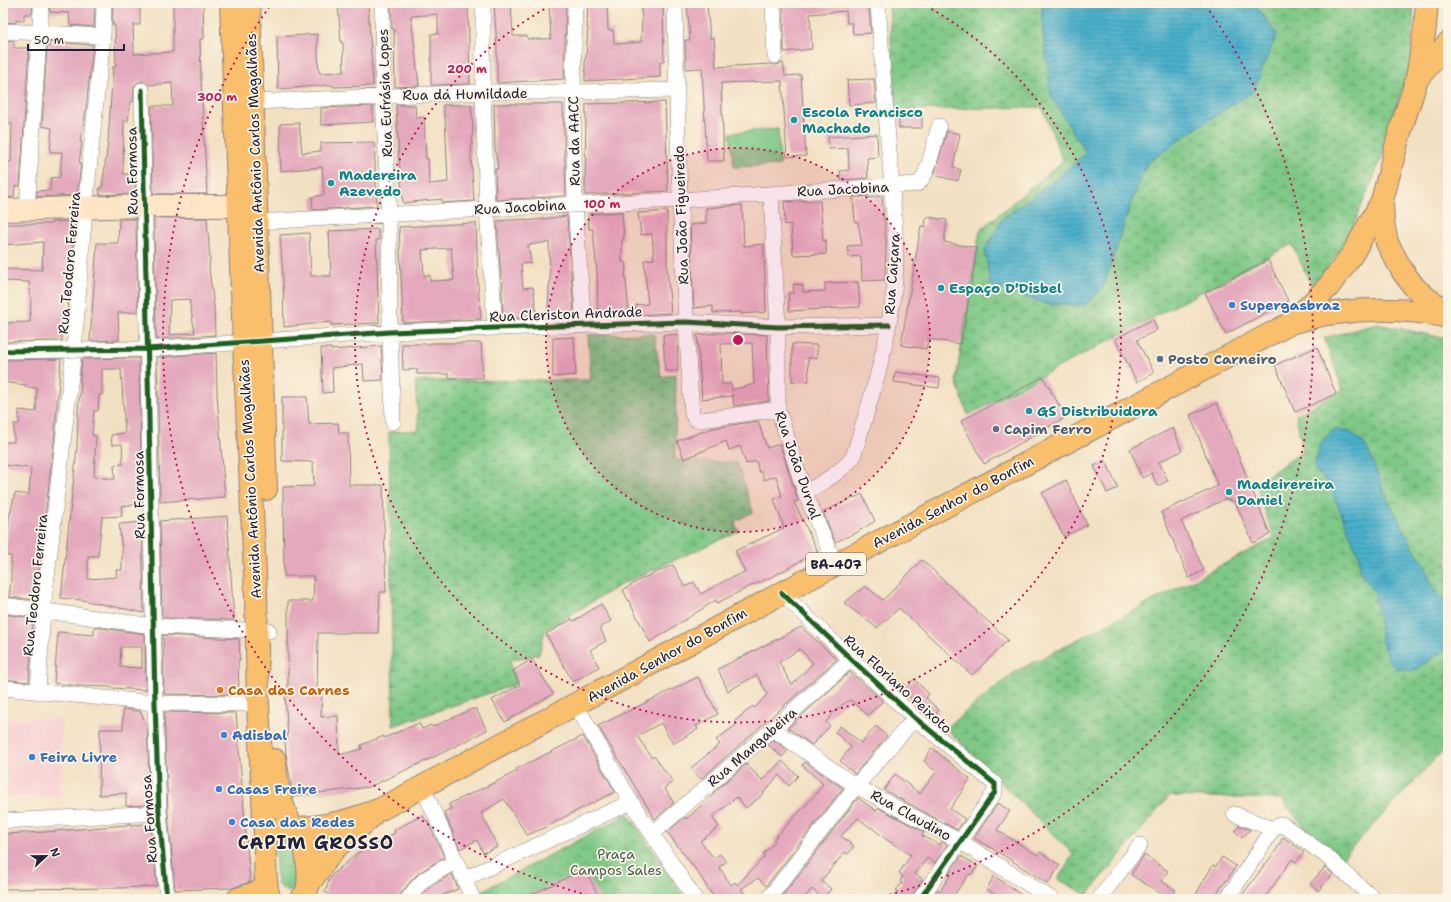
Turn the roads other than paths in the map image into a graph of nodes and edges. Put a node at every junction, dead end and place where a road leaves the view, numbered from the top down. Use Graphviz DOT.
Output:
graph roads {
  1 [pos="104,3"];
  2 [pos="231,3"];
  3 [pos="249,3"];
  4 [pos="382,3"];
  5 [pos="483,3"];
  6 [pos="575,3"];
  7 [pos="675,3"];
  8 [pos="773,3"];
  9 [pos="878,3"];
  10 [pos="1427,3"];
  11 [pos="41,10"];
  12 [pos="3,31"];
  13 [pos="39,34"];
  14 [pos="103,36"];
  15 [pos="1448,43"];
  16 [pos="775,56"];
  17 [pos="1417,79"];
  18 [pos="142,90"];
  19 [pos="677,90"];
  20 [pos="483,92"];
  21 [pos="573,92"];
  22 [pos="383,96"];
  23 [pos="253,102"];
  24 [pos="939,126"];
  25 [pos="891,187"];
  26 [pos="771,194"];
  27 [pos="680,200"];
  28 [pos="1382,202"];
  29 [pos="575,205"];
  30 [pos="145,206"];
  31 [pos="239,206"];
  32 [pos="85,208"];
  33 [pos="27,209"];
  34 [pos="487,209"];
  35 [pos="3,210"];
  36 [pos="389,215"];
  37 [pos="257,222"];
  38 [pos="1448,312"];
  39 [pos="1448,317"];
  40 [pos="685,322"];
  41 [pos="1293,322"];
  42 [pos="889,325"];
  43 [pos="584,326"];
  44 [pos="778,327"];
  45 [pos="495,328"];
  46 [pos="390,332"];
  47 [pos="252,343"];
  48 [pos="148,349"];
  49 [pos="74,350"];
  50 [pos="3,351"];
  51 [pos="778,409"];
  52 [pos="393,422"];
  53 [pos="805,493"];
  54 [pos="835,564"];
  55 [pos="782,593"];
  56 [pos="3,605"];
  57 [pos="43,610"];
  58 [pos="153,626"];
  59 [pos="263,630"];
  60 [pos="851,659"];
  61 [pos="3,688"];
  62 [pos="38,692"];
  63 [pos="155,703"];
  64 [pos="258,704"];
  65 [pos="576,704"];
  66 [pos="916,718"];
  67 [pos="774,729"];
  68 [pos="422,786"];
  69 [pos="856,786"];
  70 [pos="631,802"];
  71 [pos="381,809"];
  72 [pos="159,813"];
  73 [pos="1234,814"];
  74 [pos="3,821"];
  75 [pos="295,828"];
  76 [pos="1274,829"];
  77 [pos="652,834"];
  78 [pos="265,836"];
  79 [pos="961,842"];
  80 [pos="1140,845"];
  81 [pos="456,862"];
  82 [pos="464,879"];
  83 [pos="303,895"];
  84 [pos="266,896"];
  85 [pos="167,899"];
  86 [pos="238,899"];
  87 [pos="408,899"];
  88 [pos="473,899"];
  89 [pos="695,899"];
  90 [pos="768,899"];
  91 [pos="920,899"];
  92 [pos="1052,899"];
  93 [pos="1100,899"];
  94 [pos="1227,899"];
  95 [pos="1374,899"];
  1 -- 14 [label="street, Rua Teodoro Ferreira"];
  2 -- 31 [label="main road, Avenida Antônio Carlos Magalhães"];
  3 -- 23 [label="main road, Avenida Antônio Carlos Magalhães"];
  4 -- 22 [label="street, Rua Eufrásia Lopes"];
  5 -- 20 [label="street"];
  6 -- 21 [label="street, Rua da AACC"];
  7 -- 19 [label="street, Rua João Figueiredo"];
  8 -- 16 [label="street"];
  9 -- 25 [label="street, Rua Caiçara"];
  10 -- 17 [label="main road"];
  11 -- 13 [label="street"];
  12 -- 13 [label="street"];
  13 -- 14 [label="street"];
  13 -- 33 [label="street"];
  14 -- 32 [label="street, Rua Teodoro Ferreira"];
  15 -- 17 [label="main road"];
  17 -- 28 [label="main road"];
  18 -- 30 [label="street, Rua Formosa"];
  19 -- 21 [label="street, Rua da Humildade"];
  19 -- 27 [label="street, Rua João Figueiredo"];
  20 -- 21 [label="street, Rua da Humildade"];
  20 -- 22 [label="street, Rua da Humildade"];
  20 -- 34 [label="street"];
  21 -- 29 [label="street, Rua da AACC"];
  22 -- 23 [label="street, Rua da Humildade"];
  22 -- 36 [label="street, Rua Eufrásia Lopes"];
  23 -- 37 [label="main road, Avenida Antônio Carlos Magalhães"];
  24 -- 25 [label="street, Rua Jacobina"];
  25 -- 26 [label="street, Rua Jacobina"];
  25 -- 42 [label="street, Rua Caiçara"];
  26 -- 27 [label="street, Rua Jacobina"];
  26 -- 44 [label="street, Rua João Durval"];
  27 -- 29 [label="street, Rua Jacobina"];
  27 -- 40 [label="street, Rua João Figueiredo"];
  28 -- 38 [label="main road"];
  28 -- 41 [label="main road"];
  29 -- 34 [label="street, Rua Jacobina"];
  29 -- 43 [label="street, Rua da AACC"];
  30 -- 31 [label="street"];
  30 -- 32 [label="street"];
  30 -- 48 [label="street, Rua Formosa"];
  31 -- 47 [label="main road, Avenida Antônio Carlos Magalhães"];
  32 -- 33 [label="street"];
  32 -- 49 [label="street, Rua Teodoro Ferreira"];
  33 -- 35 [label="street"];
  34 -- 36 [label="street, Rua Jacobina"];
  34 -- 45 [label="street"];
  36 -- 37 [label="street, Rua Jacobina"];
  36 -- 46 [label="street, Rua Eufrásia Lopes"];
  37 -- 47 [label="main road, Avenida Antônio Carlos Magalhães"];
  39 -- 41 [label="main road"];
  40 -- 43 [label="street, Rua Cleriston Andrade"];
  40 -- 44 [label="street, Rua Cleriston Andrade"];
  40 -- 51 [label="street, Rua João Figueiredo"];
  41 -- 54 [label="main road, Avenida Senhor do Bonfim / BA-407"];
  42 -- 44 [label="street, Rua Cleriston Andrade"];
  42 -- 53 [label="street, Rua Caiçara"];
  43 -- 45 [label="street, Rua Cleriston Andrade"];
  44 -- 51 [label="street, Rua João Durval"];
  45 -- 46 [label="street, Rua Cleriston Andrade"];
  46 -- 47 [label="street, Rua Cleriston Andrade"];
  46 -- 52 [label="street, Rua Eufrásia Lopes"];
  47 -- 48 [label="street, Rua Cleriston Andrade"];
  47 -- 59 [label="main road, Avenida Antônio Carlos Magalhães"];
  48 -- 49 [label="street, Rua Cleriston Andrade"];
  48 -- 58 [label="street, Rua Formosa"];
  49 -- 50 [label="street, Rua Cleriston Andrade"];
  49 -- 57 [label="street, Rua Teodoro Ferreira"];
  51 -- 53 [label="street, Rua João Durval"];
  53 -- 54 [label="street, Rua João Durval"];
  54 -- 55 [label="main road, Avenida Senhor do Bonfim / BA-407"];
  55 -- 60 [label="street, Rua Floriano Peixoto"];
  55 -- 65 [label="main road, Avenida Senhor do Bonfim / BA-407"];
  56 -- 57 [label="street"];
  57 -- 58 [label="street"];
  57 -- 62 [label="street, Rua Teodoro Ferreira"];
  58 -- 59 [label="street"];
  58 -- 63 [label="street, Rua Formosa"];
  59 -- 64 [label="main road, Avenida Antônio Carlos Magalhães"];
  59 -- 75 [label="main road, Avenida Antônio Carlos Magalhães"];
  60 -- 66 [label="street, Rua Floriano Peixoto"];
  60 -- 67 [label="street, Rua Mangabeira"];
  61 -- 62 [label="street"];
  62 -- 63 [label="street"];
  63 -- 64 [label="street"];
  63 -- 72 [label="street, Rua Formosa"];
  64 -- 78 [label="main road, Avenida Antônio Carlos Magalhães"];
  65 -- 68 [label="main road, Avenida Senhor do Bonfim / BA-407"];
  65 -- 70 [label="street"];
  66 -- 69 [label="street"];
  66 -- 79 [label="street, Rua Floriano Peixoto"];
  67 -- 69 [label="street, Rua Claudino"];
  67 -- 77 [label="street, Rua Mangabeira"];
  68 -- 71 [label="main road, Avenida Senhor do Bonfim / BA-407"];
  68 -- 81 [label="street"];
  69 -- 79 [label="street, Rua Claudino"];
  69 -- 90 [label="street"];
  70 -- 77 [label="street"];
  70 -- 82 [label="street"];
  71 -- 75 [label="main road, Avenida Senhor do Bonfim"];
  71 -- 83 [label="main road, Avenida Senhor do Bonfim"];
  72 -- 74 [label="street"];
  72 -- 85 [label="street, Rua Formosa"];
  73 -- 76 [label="street"];
  75 -- 78 [label="main road, Avenida Senhor do Bonfim"];
  75 -- 83 [label="main road, Avenida Antônio Carlos Magalhães"];
  76 -- 94 [label="street"];
  76 -- 95 [label="street"];
  77 -- 89 [label="street"];
  78 -- 84 [label="main road, Avenida Antônio Carlos Magalhães"];
  79 -- 91 [label="street"];
  79 -- 92 [label="street, Rua Claudino"];
  80 -- 93 [label="street"];
  81 -- 82 [label="street"];
  81 -- 87 [label="street"];
  82 -- 88 [label="street"];
  84 -- 86 [label="main road"];
}
